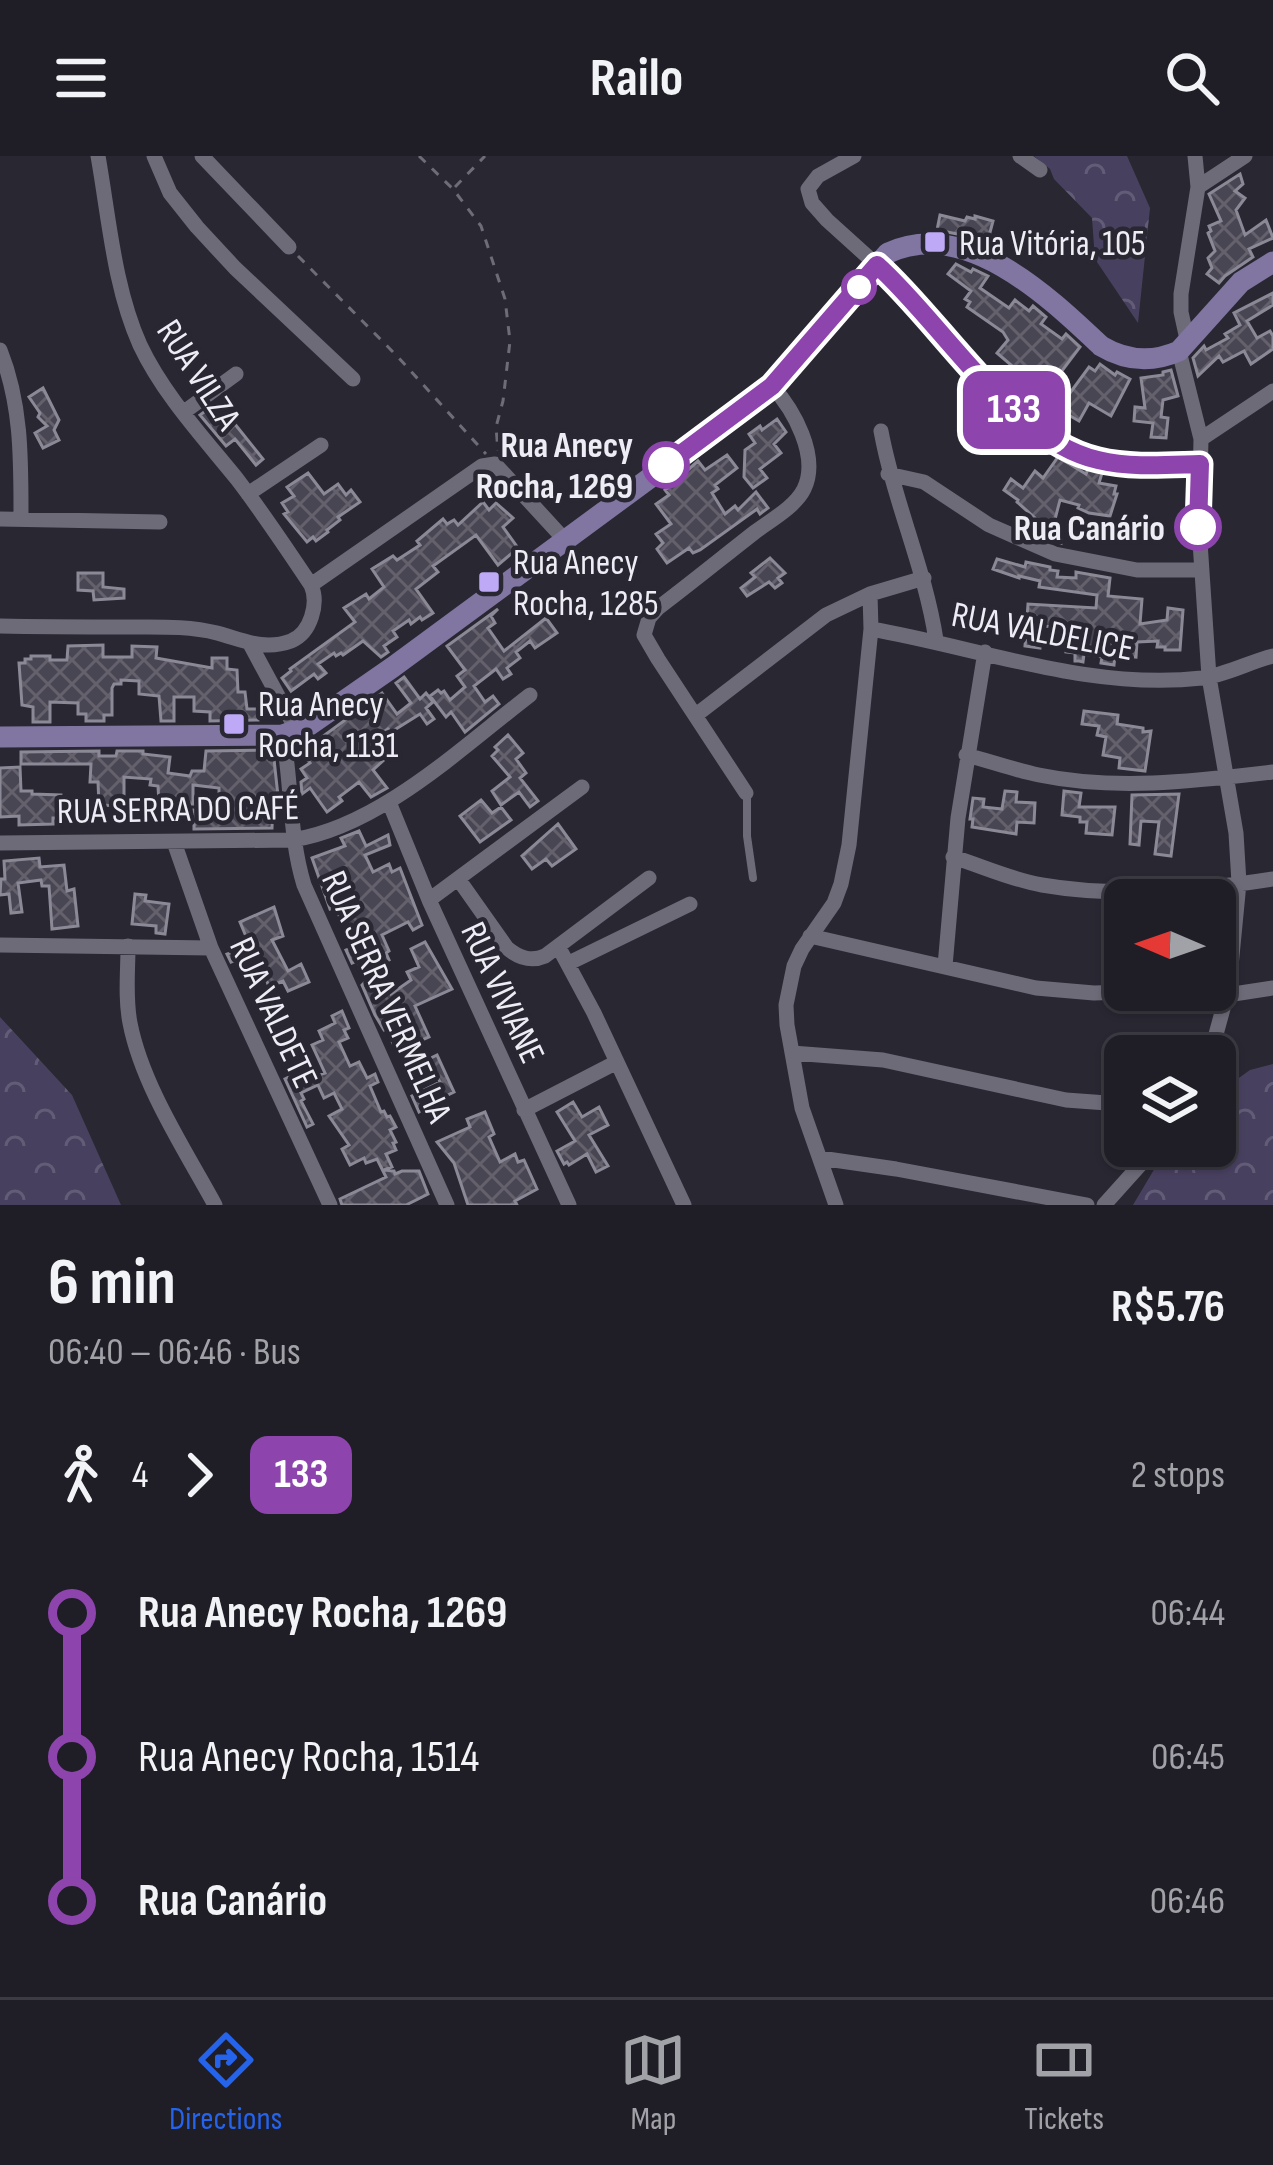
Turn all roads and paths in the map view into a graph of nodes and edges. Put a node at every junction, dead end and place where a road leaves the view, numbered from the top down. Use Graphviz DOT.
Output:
graph roads {
  1 [pos="98,156"];
  2 [pos="154,156"];
  3 [pos="202,156"];
  4 [pos="419,156"];
  5 [pos="485,156"];
  6 [pos="854,156"];
  7 [pos="1020,156"];
  8 [pos="1195,156"];
  9 [pos="1245,156"];
  10 [pos="1040,170"];
  11 [pos="1198,187"];
  12 [pos="453,189"];
  13 [pos="289,247"];
  14 [pos="1273,262"];
  15 [pos="877,265"];
  16 [pos="1183,347"];
  17 [pos="0,350"];
  18 [pos="236,374"];
  19 [pos="353,379"];
  20 [pos="772,386"];
  21 [pos="1273,391"];
  22 [pos="184,412"];
  23 [pos="880,431"];
  24 [pos="1201,439"];
  25 [pos="321,445"];
  26 [pos="495,464"];
  27 [pos="1200,464"];
  28 [pos="888,474"];
  29 [pos="248,494"];
  30 [pos="0,519"];
  31 [pos="21,519"];
  32 [pos="160,522"];
  33 [pos="564,538"];
  34 [pos="1201,570"];
  35 [pos="924,578"];
  36 [pos="313,591"];
  37 [pos="870,594"];
  38 [pos="0,626"];
  39 [pos="871,628"];
  40 [pos="936,640"];
  41 [pos="250,644"];
  42 [pos="985,652"];
  43 [pos="1273,656"];
  44 [pos="1209,677"];
  45 [pos="530,695"];
  46 [pos="696,715"];
  47 [pos="290,733"];
  48 [pos="0,737"];
  49 [pos="966,754"];
  50 [pos="1273,772"];
  51 [pos="1228,777"];
  52 [pos="582,787"];
  53 [pos="746,793"];
  54 [pos="389,802"];
  55 [pos="292,840"];
  56 [pos="174,842"];
  57 [pos="0,843"];
  58 [pos="953,857"];
  59 [pos="649,878"];
  60 [pos="753,878"];
  61 [pos="1273,879"];
  62 [pos="459,880"];
  63 [pos="1239,883"];
  64 [pos="429,900"];
  65 [pos="690,904"];
  66 [pos="1236,904"];
  67 [pos="809,936"];
  68 [pos="0,945"];
  69 [pos="128,946"];
  70 [pos="558,946"];
  71 [pos="211,947"];
  72 [pos="569,963"];
  73 [pos="945,966"];
  74 [pos="1273,988"];
  75 [pos="1236,990"];
  76 [pos="1104,991"];
  77 [pos="792,1053"];
  78 [pos="617,1062"];
  79 [pos="1104,1102"];
  80 [pos="524,1110"];
  81 [pos="820,1158"];
  82 [pos="1138,1167"];
  83 [pos="214,1205"];
  84 [pos="330,1205"];
  85 [pos="447,1205"];
  86 [pos="569,1205"];
  87 [pos="684,1205"];
  88 [pos="836,1205"];
  89 [pos="1087,1205"];
  90 [pos="1104,1205"];
  1 -- 22 [label="street, RUA VILZA"];
  2 -- 19 [label="street"];
  3 -- 13 [label="street"];
  4 -- 12 [label="path"];
  5 -- 12 [label="path"];
  6 -- 15 [label="street"];
  7 -- 10 [label="street"];
  8 -- 11 [label="street"];
  9 -- 11 [label="street"];
  11 -- 16 [label="street"];
  12 -- 26 [label="path"];
  13 -- 26 [label="path"];
  14 -- 16 [label="street"];
  15 -- 16 [label="street"];
  15 -- 20 [label="street"];
  15 -- 27 [label="street"];
  16 -- 24 [label="street"];
  17 -- 31 [label="street"];
  18 -- 22 [label="street"];
  20 -- 33 [label="street"];
  20 -- 46 [label="street"];
  21 -- 24 [label="street"];
  22 -- 29 [label="street, RUA VILZA"];
  23 -- 28 [label="street"];
  24 -- 27 [label="street"];
  25 -- 29 [label="street"];
  26 -- 33 [label="street"];
  26 -- 36 [label="street"];
  27 -- 34 [label="street"];
  28 -- 34 [label="street"];
  28 -- 35 [label="street"];
  29 -- 36 [label="street, RUA VILZA"];
  30 -- 31 [label="street"];
  31 -- 32 [label="street"];
  33 -- 47 [label="street"];
  34 -- 44 [label="street"];
  35 -- 37 [label="street"];
  35 -- 40 [label="street"];
  36 -- 41 [label="street"];
  37 -- 39 [label="street"];
  37 -- 46 [label="street"];
  38 -- 41 [label="street"];
  39 -- 40 [label="street, RUA VALDELICE"];
  39 -- 67 [label="street"];
  40 -- 42 [label="street, RUA VALDELICE"];
  41 -- 47 [label="street"];
  42 -- 44 [label="street, RUA VALDELICE"];
  42 -- 49 [label="street"];
  43 -- 44 [label="street, RUA VALDELICE"];
  44 -- 51 [label="street"];
  45 -- 54 [label="street, RUA SERRA DO CAFÉ"];
  46 -- 53 [label="street"];
  47 -- 48 [label="street"];
  47 -- 55 [label="street, RUA SERRA VERMELHA"];
  49 -- 51 [label="street"];
  49 -- 58 [label="street"];
  50 -- 51 [label="street"];
  51 -- 63 [label="street"];
  52 -- 62 [label="street"];
  53 -- 60 [label="lane"];
  54 -- 55 [label="street, RUA SERRA DO CAFÉ"];
  54 -- 64 [label="street, RUA VIVIANE"];
  55 -- 56 [label="street, RUA SERRA DO CAFÉ"];
  55 -- 85 [label="street, RUA SERRA VERMELHA"];
  56 -- 57 [label="street, RUA SERRA DO CAFÉ"];
  56 -- 71 [label="street, RUA VALDETE"];
  58 -- 63 [label="street"];
  58 -- 73 [label="street"];
  59 -- 70 [label="street"];
  61 -- 63 [label="street"];
  62 -- 64 [label="street"];
  62 -- 70 [label="street"];
  63 -- 66 [label="street"];
  64 -- 80 [label="street, RUA VIVIANE"];
  65 -- 72 [label="street"];
  67 -- 73 [label="street"];
  67 -- 77 [label="street"];
  68 -- 69 [label="street"];
  69 -- 71 [label="street"];
  69 -- 83 [label="street"];
  70 -- 72 [label="street"];
  71 -- 84 [label="street, RUA VALDETE"];
  72 -- 78 [label="street"];
  73 -- 76 [label="street"];
  74 -- 75 [label="street"];
  77 -- 79 [label="street"];
  77 -- 81 [label="street"];
  78 -- 80 [label="street"];
  78 -- 87 [label="street"];
  80 -- 86 [label="street, RUA VIVIANE"];
  81 -- 88 [label="street"];
  81 -- 89 [label="street"];
  82 -- 90 [label="street"];
}
